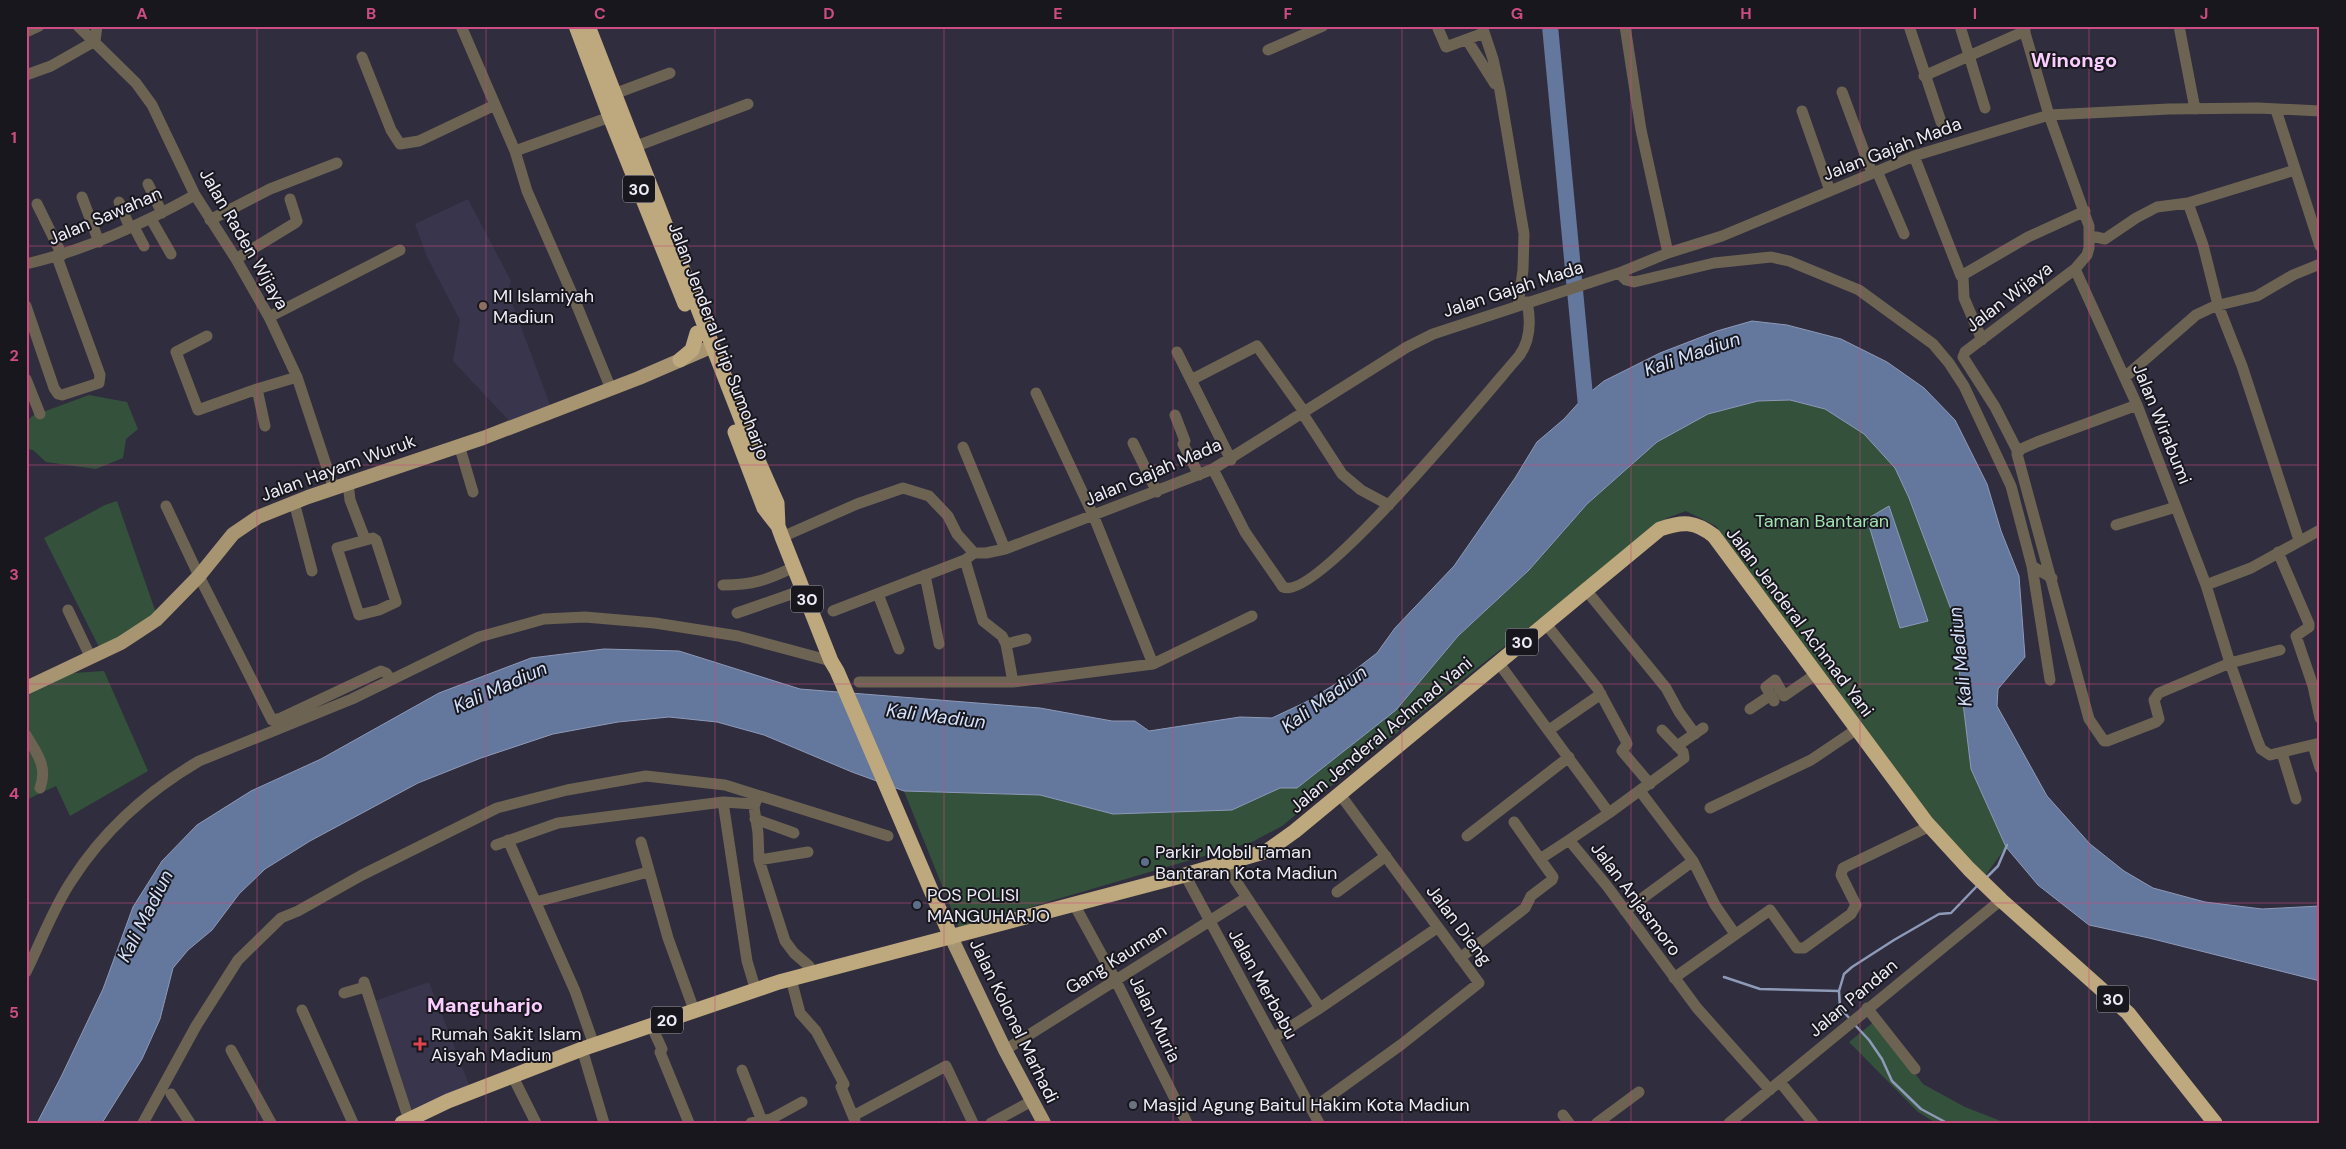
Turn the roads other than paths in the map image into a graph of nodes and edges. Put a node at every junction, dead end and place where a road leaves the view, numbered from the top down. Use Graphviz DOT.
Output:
graph roads {
  1 [pos="39,26"];
  2 [pos="78,26"];
  3 [pos="98,26"];
  4 [pos="461,26"];
  5 [pos="576,26"];
  6 [pos="588,26"];
  7 [pos="1323,26"];
  8 [pos="1437,26"];
  9 [pos="1625,26"];
  10 [pos="1910,26"];
  11 [pos="1960,26"];
  12 [pos="2178,26"];
  13 [pos="1483,29"];
  14 [pos="2024,29"];
  15 [pos="26,32"];
  16 [pos="1467,40"];
  17 [pos="95,41"];
  18 [pos="1268,50"];
  19 [pos="1968,55"];
  20 [pos="362,57"];
  21 [pos="670,73"];
  22 [pos="26,75"];
  23 [pos="1924,76"];
  24 [pos="1500,92"];
  25 [pos="1842,92"];
  26 [pos="614,94"];
  27 [pos="748,104"];
  28 [pos="495,105"];
  29 [pos="1986,108"];
  30 [pos="2195,109"];
  31 [pos="1802,110"];
  32 [pos="2276,110"];
  33 [pos="2320,111"];
  34 [pos="2049,115"];
  35 [pos="610,117"];
  36 [pos="1941,122"];
  37 [pos="634,147"];
  38 [pos="515,151"];
  39 [pos="1914,156"];
  40 [pos="337,163"];
  41 [pos="2294,170"];
  42 [pos="1875,172"];
  43 [pos="148,184"];
  44 [pos="1830,191"];
  45 [pos="195,196"];
  46 [pos="82,197"];
  47 [pos="290,199"];
  48 [pos="119,202"];
  49 [pos="2188,203"];
  50 [pos="37,204"];
  51 [pos="2084,211"];
  52 [pos="162,213"];
  53 [pos="151,219"];
  54 [pos="210,220"];
  55 [pos="132,227"];
  56 [pos="1904,234"];
  57 [pos="2091,236"];
  58 [pos="99,242"];
  59 [pos="144,246"];
  60 [pos="2320,246"];
  61 [pos="400,250"];
  62 [pos="1668,253"];
  63 [pos="171,254"];
  64 [pos="59,256"];
  65 [pos="236,260"];
  66 [pos="26,264"];
  67 [pos="2320,264"];
  68 [pos="2075,269"];
  69 [pos="1617,274"];
  70 [pos="1963,276"];
  71 [pos="1523,303"];
  72 [pos="2218,305"];
  73 [pos="26,306"];
  74 [pos="269,317"];
  75 [pos="696,333"];
  76 [pos="207,336"];
  77 [pos="1982,340"];
  78 [pos="708,348"];
  79 [pos="1178,352"];
  80 [pos="680,360"];
  81 [pos="297,377"];
  82 [pos="2124,377"];
  83 [pos="26,379"];
  84 [pos="1191,380"];
  85 [pos="257,389"];
  86 [pos="611,389"];
  87 [pos="1036,393"];
  88 [pos="2137,405"];
  89 [pos="40,414"];
  90 [pos="1304,414"];
  91 [pos="1175,415"];
  92 [pos="265,426"];
  93 [pos="1133,443"];
  94 [pos="459,446"];
  95 [pos="963,447"];
  96 [pos="2018,452"];
  97 [pos="1231,460"];
  98 [pos="1213,470"];
  99 [pos="1199,475"];
  100 [pos="348,484"];
  101 [pos="334,489"];
  102 [pos="473,492"];
  103 [pos="1157,492"];
  104 [pos="294,502"];
  105 [pos="1389,505"];
  106 [pos="166,506"];
  107 [pos="2176,507"];
  108 [pos="1094,517"];
  109 [pos="2116,525"];
  110 [pos="2320,530"];
  111 [pos="780,532"];
  112 [pos="365,538"];
  113 [pos="2299,540"];
  114 [pos="1005,549"];
  115 [pos="2278,552"];
  116 [pos="969,556"];
  117 [pos="2032,566"];
  118 [pos="794,567"];
  119 [pos="312,571"];
  120 [pos="925,575"];
  121 [pos="199,576"];
  122 [pos="2052,578"];
  123 [pos="723,585"];
  124 [pos="2206,585"];
  125 [pos="803,590"];
  126 [pos="1586,590"];
  127 [pos="878,594"];
  128 [pos="68,610"];
  129 [pos="833,611"];
  130 [pos="737,613"];
  131 [pos="1252,616"];
  132 [pos="1545,623"];
  133 [pos="1026,639"];
  134 [pos="939,644"];
  135 [pos="1006,644"];
  136 [pos="899,649"];
  137 [pos="2280,650"];
  138 [pos="91,658"];
  139 [pos="1498,662"];
  140 [pos="2230,662"];
  141 [pos="1153,664"];
  142 [pos="834,666"];
  143 [pos="1816,674"];
  144 [pos="391,680"];
  145 [pos="2050,680"];
  146 [pos="859,682"];
  147 [pos="1013,682"];
  148 [pos="26,688"];
  149 [pos="1601,694"];
  150 [pos="1750,709"];
  151 [pos="2320,718"];
  152 [pos="1857,729"];
  153 [pos="1549,730"];
  154 [pos="1662,730"];
  155 [pos="26,734"];
  156 [pos="2317,744"];
  157 [pos="1677,746"];
  158 [pos="2282,753"];
  159 [pos="1569,757"];
  160 [pos="2320,768"];
  161 [pos="1645,787"];
  162 [pos="40,788"];
  163 [pos="1339,793"];
  164 [pos="756,799"];
  165 [pos="2296,799"];
  166 [pos="723,802"];
  167 [pos="1710,808"];
  168 [pos="1609,813"];
  169 [pos="755,819"];
  170 [pos="1514,822"];
  171 [pos="1930,826"];
  172 [pos="794,833"];
  173 [pos="888,836"];
  174 [pos="1467,836"];
  175 [pos="508,840"];
  176 [pos="1569,840"];
  177 [pos="641,842"];
  178 [pos="496,845"];
  179 [pos="808,852"];
  180 [pos="1386,856"];
  181 [pos="1540,859"];
  182 [pos="759,860"];
  183 [pos="1693,861"];
  184 [pos="1224,864"];
  185 [pos="648,872"];
  186 [pos="1185,875"];
  187 [pos="1337,892"];
  188 [pos="1998,897"];
  189 [pos="1246,898"];
  190 [pos="536,902"];
  191 [pos="1075,906"];
  192 [pos="1625,911"];
  193 [pos="1209,921"];
  194 [pos="1437,928"];
  195 [pos="950,933"];
  196 [pos="1735,934"];
  197 [pos="1460,958"];
  198 [pos="26,972"];
  199 [pos="813,973"];
  200 [pos="1674,978"];
  201 [pos="791,979"];
  202 [pos="1116,981"];
  203 [pos="756,991"];
  204 [pos="344,993"];
  205 [pos="1320,1008"];
  206 [pos="1867,1008"];
  207 [pos="302,1010"];
  208 [pos="694,1010"];
  209 [pos="651,1025"];
  210 [pos="1273,1038"];
  211 [pos="588,1047"];
  212 [pos="231,1050"];
  213 [pos="1005,1050"];
  214 [pos="1915,1069"];
  215 [pos="742,1070"];
  216 [pos="513,1077"];
  217 [pos="1780,1082"];
  218 [pos="1770,1090"];
  219 [pos="1639,1092"];
  220 [pos="171,1094"];
  221 [pos="1032,1101"];
  222 [pos="802,1102"];
  223 [pos="1312,1109"];
  224 [pos="855,1119"];
  225 [pos="776,1120"];
  226 [pos="410,1121"];
  227 [pos="757,1122"];
  228 [pos="1812,1122"];
  229 [pos="144,1123"];
  230 [pos="190,1123"];
  231 [pos="271,1123"];
  232 [pos="353,1123"];
  233 [pos="536,1123"];
  234 [pos="604,1123"];
  235 [pos="689,1123"];
  236 [pos="973,1123"];
  237 [pos="991,1123"];
  238 [pos="1044,1123"];
  239 [pos="1187,1123"];
  240 [pos="1319,1123"];
  241 [pos="1597,1123"];
  242 [pos="1729,1123"];
  243 [pos="2215,1123"];
  1 -- 15 [label="street"];
  2 -- 17 [label="street, Jalan Raden Wijaya"];
  3 -- 17 [label="street"];
  4 -- 28 [label="street"];
  5 -- 35 [label="highway, Jalan Jenderal Urip Sumoharjo / 30"];
  6 -- 26 [label="highway, Jalan Jenderal Urip Sumoharjo / 30"];
  7 -- 18 [label="street"];
  8 -- 16 [label="street"];
  9 -- 62 [label="street"];
  10 -- 23 [label="street"];
  11 -- 19 [label="street"];
  12 -- 30 [label="street"];
  13 -- 16 [label="street"];
  13 -- 24 [label="street"];
  14 -- 19 [label="street"];
  14 -- 34 [label="street"];
  16 -- 24 [label="street"];
  17 -- 22 [label="street"];
  17 -- 45 [label="street, Jalan Raden Wijaya"];
  19 -- 23 [label="street"];
  19 -- 29 [label="street"];
  20 -- 28 [label="street"];
  21 -- 26 [label="street"];
  23 -- 36 [label="street"];
  24 -- 71 [label="street"];
  25 -- 42 [label="street"];
  26 -- 37 [label="highway, Jalan Jenderal Urip Sumoharjo / 30"];
  27 -- 37 [label="street"];
  28 -- 38 [label="street"];
  30 -- 32 [label="street, Jalan Gajah Mada"];
  30 -- 34 [label="street, Jalan Gajah Mada"];
  31 -- 44 [label="street"];
  32 -- 33 [label="street, Jalan Gajah Mada"];
  32 -- 41 [label="street"];
  34 -- 39 [label="street, Jalan Gajah Mada"];
  34 -- 51 [label="street"];
  35 -- 38 [label="street"];
  35 -- 75 [label="highway, Jalan Jenderal Urip Sumoharjo / 30"];
  37 -- 78 [label="highway, Jalan Jenderal Urip Sumoharjo / 30"];
  38 -- 86 [label="street"];
  39 -- 42 [label="street, Jalan Gajah Mada"];
  39 -- 70 [label="street"];
  40 -- 54 [label="street"];
  41 -- 49 [label="street"];
  41 -- 60 [label="street"];
  42 -- 44 [label="street, Jalan Gajah Mada"];
  42 -- 56 [label="street"];
  43 -- 52 [label="street"];
  44 -- 62 [label="street, Jalan Gajah Mada"];
  45 -- 52 [label="street, Jalan Sawahan"];
  45 -- 54 [label="street, Jalan Raden Wijaya"];
  46 -- 58 [label="street"];
  47 -- 65 [label="street"];
  48 -- 55 [label="street"];
  49 -- 57 [label="street"];
  49 -- 72 [label="street"];
  50 -- 64 [label="street"];
  51 -- 57 [label="street"];
  51 -- 70 [label="street"];
  52 -- 53 [label="street, Jalan Sawahan"];
  53 -- 55 [label="street, Jalan Sawahan"];
  53 -- 63 [label="street"];
  54 -- 65 [label="street, Jalan Raden Wijaya"];
  55 -- 58 [label="street, Jalan Sawahan"];
  55 -- 59 [label="street"];
  57 -- 68 [label="street"];
  58 -- 64 [label="street, Jalan Sawahan"];
  61 -- 74 [label="street"];
  62 -- 69 [label="street, Jalan Gajah Mada"];
  64 -- 66 [label="street, Jalan Sawahan"];
  64 -- 73 [label="street"];
  65 -- 74 [label="street, Jalan Raden Wijaya"];
  67 -- 72 [label="street"];
  68 -- 77 [label="street, Jalan Wijaya"];
  68 -- 82 [label="street, Jalan Wirabumi"];
  69 -- 71 [label="street, Jalan Gajah Mada"];
  69 -- 117 [label="street"];
  70 -- 77 [label="street"];
  71 -- 90 [label="street, Jalan Gajah Mada"];
  71 -- 105 [label="street"];
  72 -- 82 [label="street"];
  72 -- 113 [label="street"];
  74 -- 81 [label="street, Jalan Raden Wijaya"];
  75 -- 78 [label="highway, Jalan Jenderal Urip Sumoharjo / 30"];
  75 -- 80 [label="highway"];
  76 -- 85 [label="street"];
  77 -- 96 [label="street, Jalan Wijaya"];
  78 -- 80 [label="main road, Jalan Hayam Wuruk"];
  78 -- 111 [label="highway, Jalan Jenderal Urip Sumoharjo / 30"];
  79 -- 84 [label="street"];
  80 -- 86 [label="main road, Jalan Hayam Wuruk"];
  81 -- 85 [label="street"];
  81 -- 101 [label="street, Jalan Raden Wijaya"];
  82 -- 88 [label="street, Jalan Wirabumi"];
  83 -- 89 [label="street"];
  84 -- 90 [label="street"];
  84 -- 97 [label="street"];
  85 -- 92 [label="street"];
  86 -- 94 [label="main road, Jalan Hayam Wuruk"];
  87 -- 108 [label="street"];
  88 -- 96 [label="street"];
  88 -- 107 [label="street, Jalan Wirabumi"];
  90 -- 97 [label="street, Jalan Gajah Mada"];
  90 -- 105 [label="street"];
  91 -- 99 [label="street"];
  93 -- 103 [label="street"];
  94 -- 100 [label="main road, Jalan Hayam Wuruk"];
  94 -- 102 [label="street"];
  95 -- 114 [label="street"];
  96 -- 122 [label="street"];
  97 -- 98 [label="street, Jalan Gajah Mada"];
  98 -- 99 [label="street, Jalan Gajah Mada"];
  98 -- 105 [label="street"];
  99 -- 103 [label="street, Jalan Gajah Mada"];
  100 -- 101 [label="main road, Jalan Hayam Wuruk"];
  100 -- 112 [label="street"];
  101 -- 104 [label="main road, Jalan Hayam Wuruk"];
  103 -- 108 [label="street, Jalan Gajah Mada"];
  104 -- 119 [label="street"];
  104 -- 121 [label="main road, Jalan Hayam Wuruk"];
  106 -- 121 [label="street"];
  107 -- 109 [label="street"];
  107 -- 124 [label="street, Jalan Wirabumi"];
  108 -- 114 [label="street, Jalan Gajah Mada"];
  108 -- 141 [label="street"];
  110 -- 113 [label="street"];
  111 -- 116 [label="street"];
  111 -- 118 [label="highway, Jalan Jenderal Urip Sumoharjo / 30"];
  112 -- 112 [label="street"];
  113 -- 115 [label="street"];
  114 -- 116 [label="street, Jalan Gajah Mada"];
  115 -- 124 [label="street"];
  115 -- 151 [label="street"];
  116 -- 120 [label="street, Jalan Gajah Mada"];
  116 -- 135 [label="street"];
  117 -- 122 [label="street"];
  117 -- 145 [label="street"];
  118 -- 123 [label="street"];
  118 -- 125 [label="highway, Jalan Jenderal Urip Sumoharjo / 30"];
  120 -- 127 [label="street, Jalan Gajah Mada"];
  120 -- 134 [label="street"];
  121 -- 138 [label="main road, Jalan Hayam Wuruk"];
  121 -- 144 [label="street"];
  122 -- 140 [label="street"];
  124 -- 140 [label="street, Jalan Wirabumi"];
  125 -- 130 [label="street"];
  125 -- 142 [label="highway, Jalan Jenderal Urip Sumoharjo / 30"];
  126 -- 132 [label="highway, Jalan Jenderal Achmad Yani / 30"];
  126 -- 143 [label="highway, Jalan Jenderal Achmad Yani / 30"];
  126 -- 157 [label="street"];
  127 -- 129 [label="street, Jalan Gajah Mada"];
  127 -- 136 [label="street"];
  128 -- 138 [label="street"];
  131 -- 141 [label="street"];
  132 -- 139 [label="highway, Jalan Jenderal Achmad Yani / 30"];
  132 -- 149 [label="street"];
  133 -- 135 [label="street"];
  135 -- 147 [label="street"];
  137 -- 140 [label="street"];
  138 -- 148 [label="main road, Jalan Hayam Wuruk"];
  139 -- 153 [label="street, Jalan Anjasmoro"];
  139 -- 163 [label="highway, Jalan Jenderal Achmad Yani / 30"];
  140 -- 158 [label="street, Jalan Wirabumi"];
  141 -- 147 [label="street"];
  142 -- 144 [label="street"];
  142 -- 195 [label="highway, Jalan Jenderal Urip Sumoharjo / 30"];
  143 -- 150 [label="street"];
  143 -- 152 [label="highway, Jalan Jenderal Achmad Yani / 30"];
  144 -- 198 [label="street"];
  146 -- 147 [label="street"];
  149 -- 153 [label="street"];
  149 -- 161 [label="street"];
  152 -- 167 [label="street"];
  152 -- 171 [label="highway, Jalan Jenderal Achmad Yani / 30"];
  153 -- 159 [label="street, Jalan Anjasmoro"];
  154 -- 157 [label="street"];
  155 -- 162 [label="street"];
  156 -- 158 [label="street"];
  156 -- 160 [label="street"];
  157 -- 161 [label="street"];
  158 -- 165 [label="street"];
  159 -- 168 [label="street, Jalan Anjasmoro"];
  159 -- 174 [label="street"];
  161 -- 168 [label="street"];
  161 -- 183 [label="street"];
  163 -- 180 [label="street, Jalan Dieng"];
  163 -- 184 [label="highway, Jalan Jenderal Achmad Yani / 30"];
  164 -- 166 [label="street"];
  164 -- 169 [label="street"];
  164 -- 173 [label="street"];
  164 -- 229 [label="street"];
  166 -- 175 [label="street"];
  166 -- 203 [label="street"];
  168 -- 176 [label="street, Jalan Anjasmoro"];
  169 -- 172 [label="street"];
  169 -- 182 [label="street"];
  170 -- 181 [label="street"];
  171 -- 188 [label="highway, Jalan Jenderal Achmad Yani / 30"];
  171 -- 196 [label="street"];
  175 -- 178 [label="street"];
  175 -- 190 [label="street"];
  176 -- 181 [label="street"];
  176 -- 192 [label="street, Jalan Anjasmoro"];
  177 -- 185 [label="street"];
  179 -- 182 [label="street"];
  180 -- 187 [label="street"];
  180 -- 194 [label="street, Jalan Dieng"];
  181 -- 197 [label="street"];
  182 -- 199 [label="street"];
  183 -- 192 [label="street"];
  183 -- 196 [label="street"];
  184 -- 186 [label="highway, Jalan Jenderal Achmad Yani / 30"];
  184 -- 189 [label="street"];
  185 -- 190 [label="street"];
  185 -- 208 [label="street"];
  186 -- 191 [label="highway, Jalan Jenderal Achmad Yani / 30"];
  186 -- 193 [label="street, Jalan Merbabu"];
  188 -- 206 [label="street, Jalan Pandan"];
  188 -- 243 [label="highway, Jalan Jenderal Achmad Yani / 30"];
  189 -- 193 [label="street, Gang Kauman"];
  189 -- 205 [label="street"];
  190 -- 211 [label="street"];
  191 -- 195 [label="highway, Jalan Jenderal Achmad Yani / 30"];
  191 -- 202 [label="street, Jalan Muria"];
  192 -- 200 [label="street, Jalan Anjasmoro"];
  193 -- 202 [label="street, Gang Kauman"];
  193 -- 210 [label="street, Jalan Merbabu"];
  194 -- 197 [label="street, Jalan Dieng"];
  194 -- 205 [label="street"];
  195 -- 199 [label="highway, 20"];
  195 -- 213 [label="main road, Jalan Kolonel Marhadi"];
  196 -- 200 [label="street"];
  197 -- 223 [label="street, Jalan Dieng"];
  199 -- 201 [label="highway, 20"];
  200 -- 218 [label="street, Jalan Anjasmoro"];
  201 -- 203 [label="highway, 20"];
  201 -- 224 [label="street"];
  202 -- 213 [label="street, Gang Kauman"];
  202 -- 239 [label="street, Jalan Muria"];
  203 -- 208 [label="highway, 20"];
  204 -- 226 [label="street"];
  205 -- 210 [label="street"];
  206 -- 214 [label="street"];
  206 -- 217 [label="street, Jalan Pandan"];
  207 -- 232 [label="street"];
  208 -- 209 [label="highway, 20"];
  209 -- 211 [label="highway, 20"];
  209 -- 235 [label="street"];
  210 -- 223 [label="street, Jalan Merbabu"];
  211 -- 216 [label="highway, 20"];
  211 -- 234 [label="street"];
  212 -- 231 [label="street"];
  213 -- 221 [label="main road, Jalan Kolonel Marhadi"];
  215 -- 227 [label="street"];
  216 -- 226 [label="highway, 20"];
  216 -- 233 [label="street"];
  217 -- 218 [label="street, Jalan Pandan"];
  217 -- 228 [label="street"];
  218 -- 242 [label="street, Jalan Pandan"];
  219 -- 241 [label="street"];
  220 -- 230 [label="street"];
  221 -- 237 [label="street"];
  221 -- 238 [label="main road, Jalan Kolonel Marhadi"];
  222 -- 225 [label="street"];
  223 -- 240 [label="street, Jalan Merbabu"];
  224 -- 236 [label="street"];
  225 -- 227 [label="street"];
}
